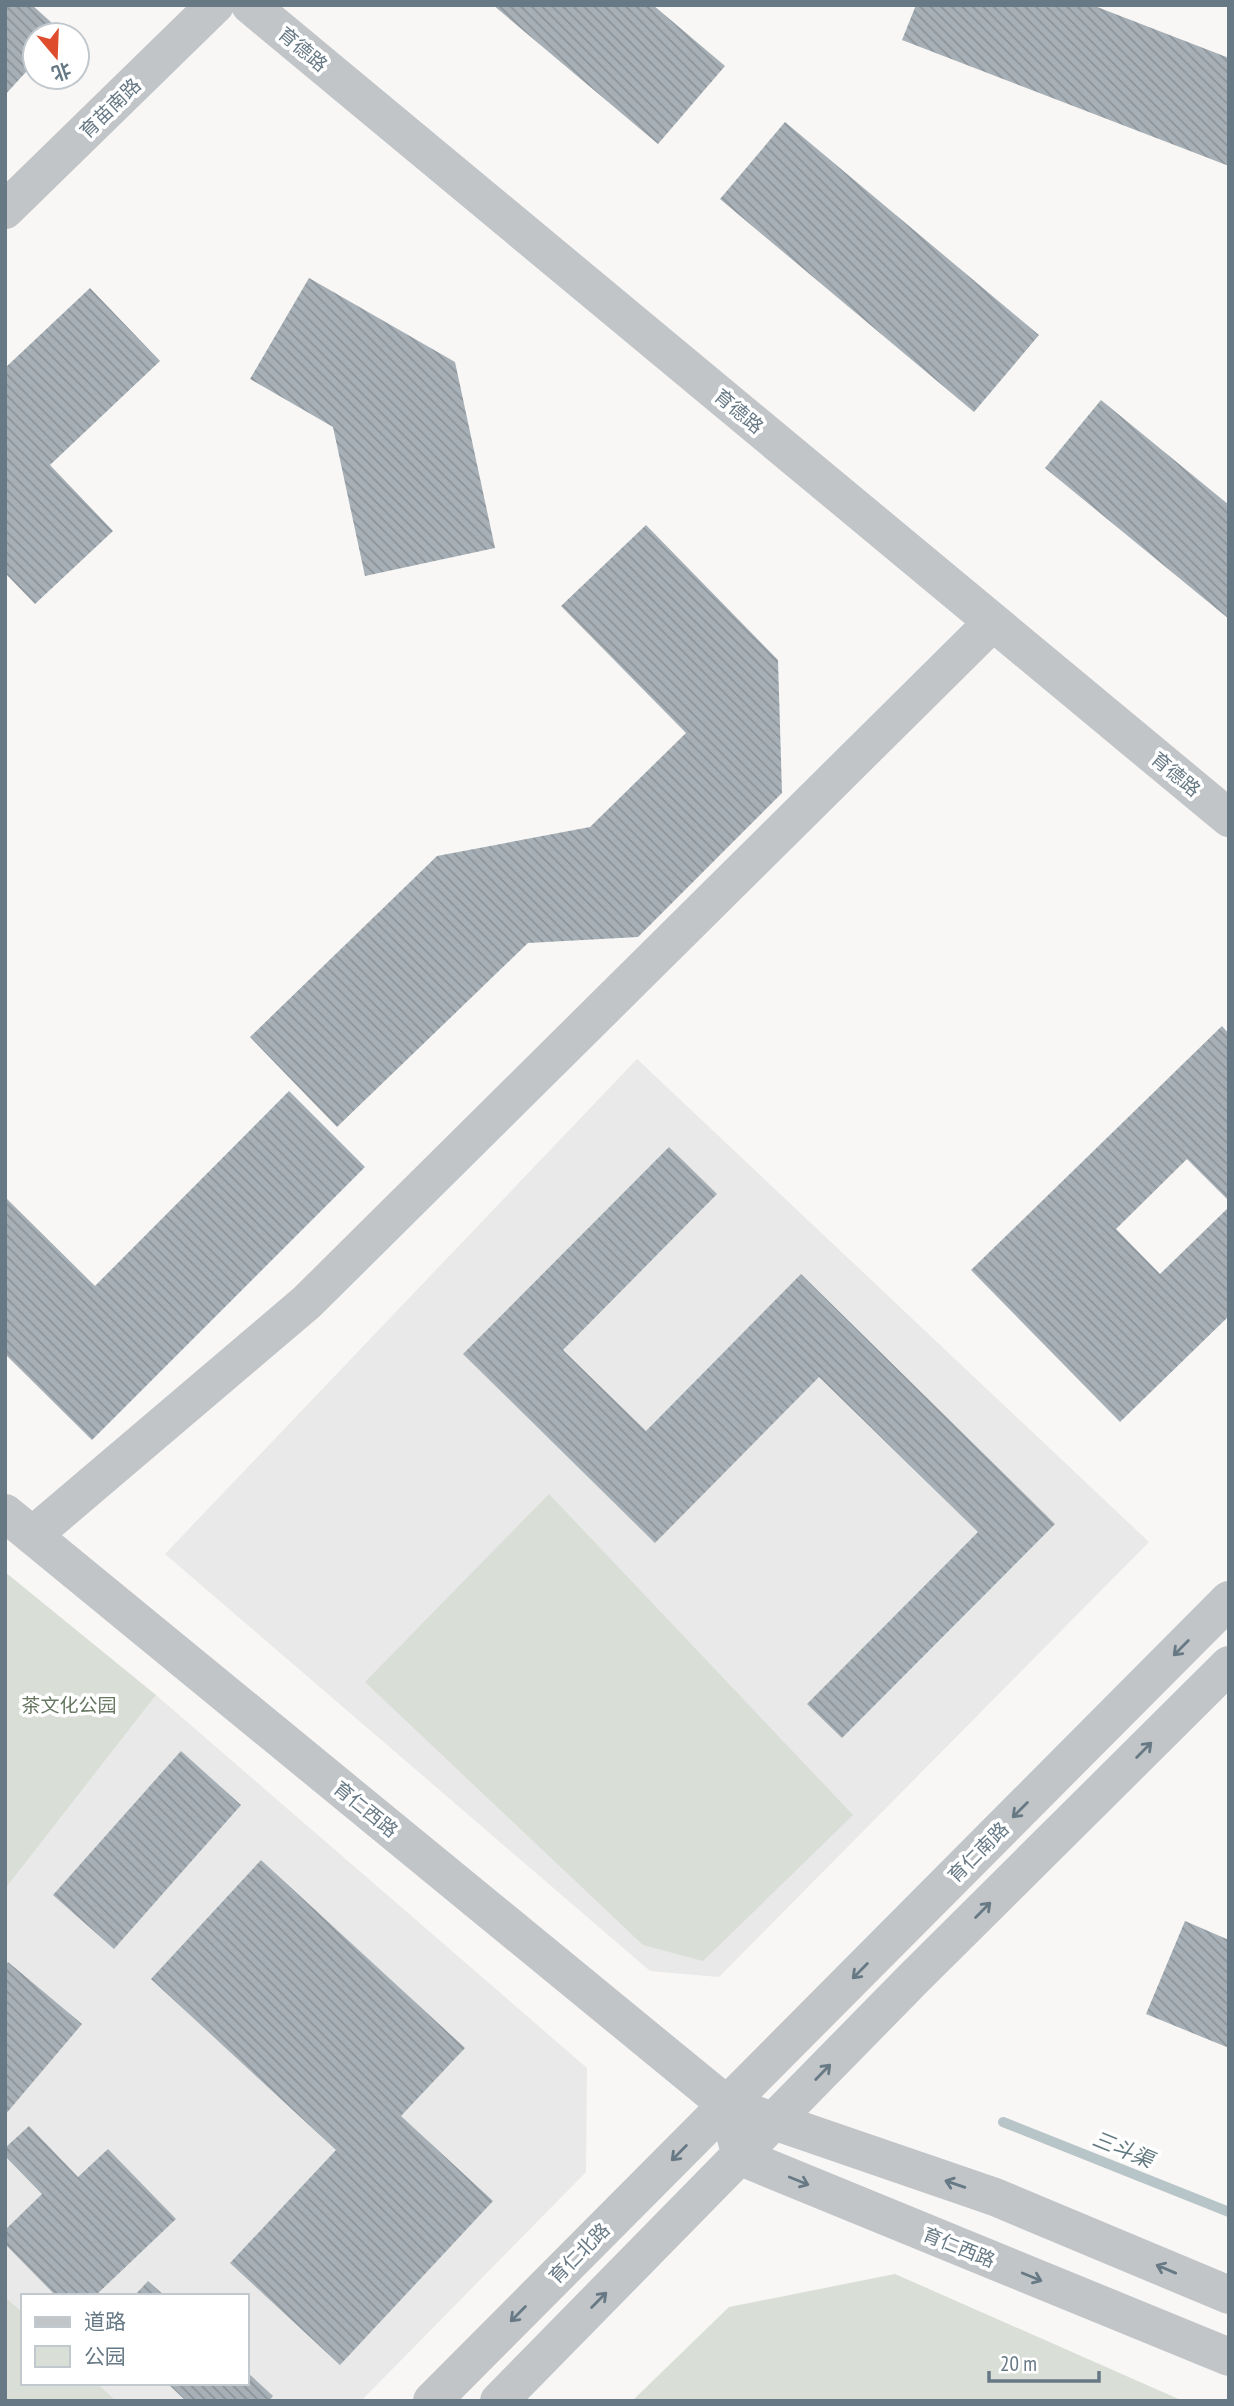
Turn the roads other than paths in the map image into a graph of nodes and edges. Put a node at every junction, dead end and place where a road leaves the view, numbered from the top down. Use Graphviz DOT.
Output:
graph roads {
  1 [pos="215,5"];
  2 [pos="250,5"];
  3 [pos="5,211"];
  4 [pos="993,622"];
  5 [pos="1229,818"];
  6 [pos="19,1524"];
  7 [pos="1229,1600"];
  8 [pos="1229,1665"];
  9 [pos="727,2105"];
  10 [pos="776,2122"];
  11 [pos="741,2157"];
  12 [pos="1229,2295"];
  13 [pos="1229,2357"];
  14 [pos="432,2401"];
  15 [pos="499,2401"];
  1 -- 3 [label="street, 育苗南路"];
  2 -- 4 [label="street, 育德路"];
  4 -- 5 [label="street, 育德路"];
  4 -- 6 [label="street"];
  6 -- 9 [label="street, 育仁西路"];
  7 -- 9 [label="street, 育仁南路, one-way"];
  10 -- 8 [label="street, one-way"];
  9 -- 10 [label="street, 育仁西路"];
  9 -- 11 [label="street"];
  9 -- 14 [label="street, 育仁北路, one-way"];
  10 -- 11 [label="street"];
  12 -- 10 [label="street, 育仁西路, one-way"];
  11 -- 13 [label="street, 育仁西路, one-way"];
  15 -- 11 [label="street, one-way"];
}
